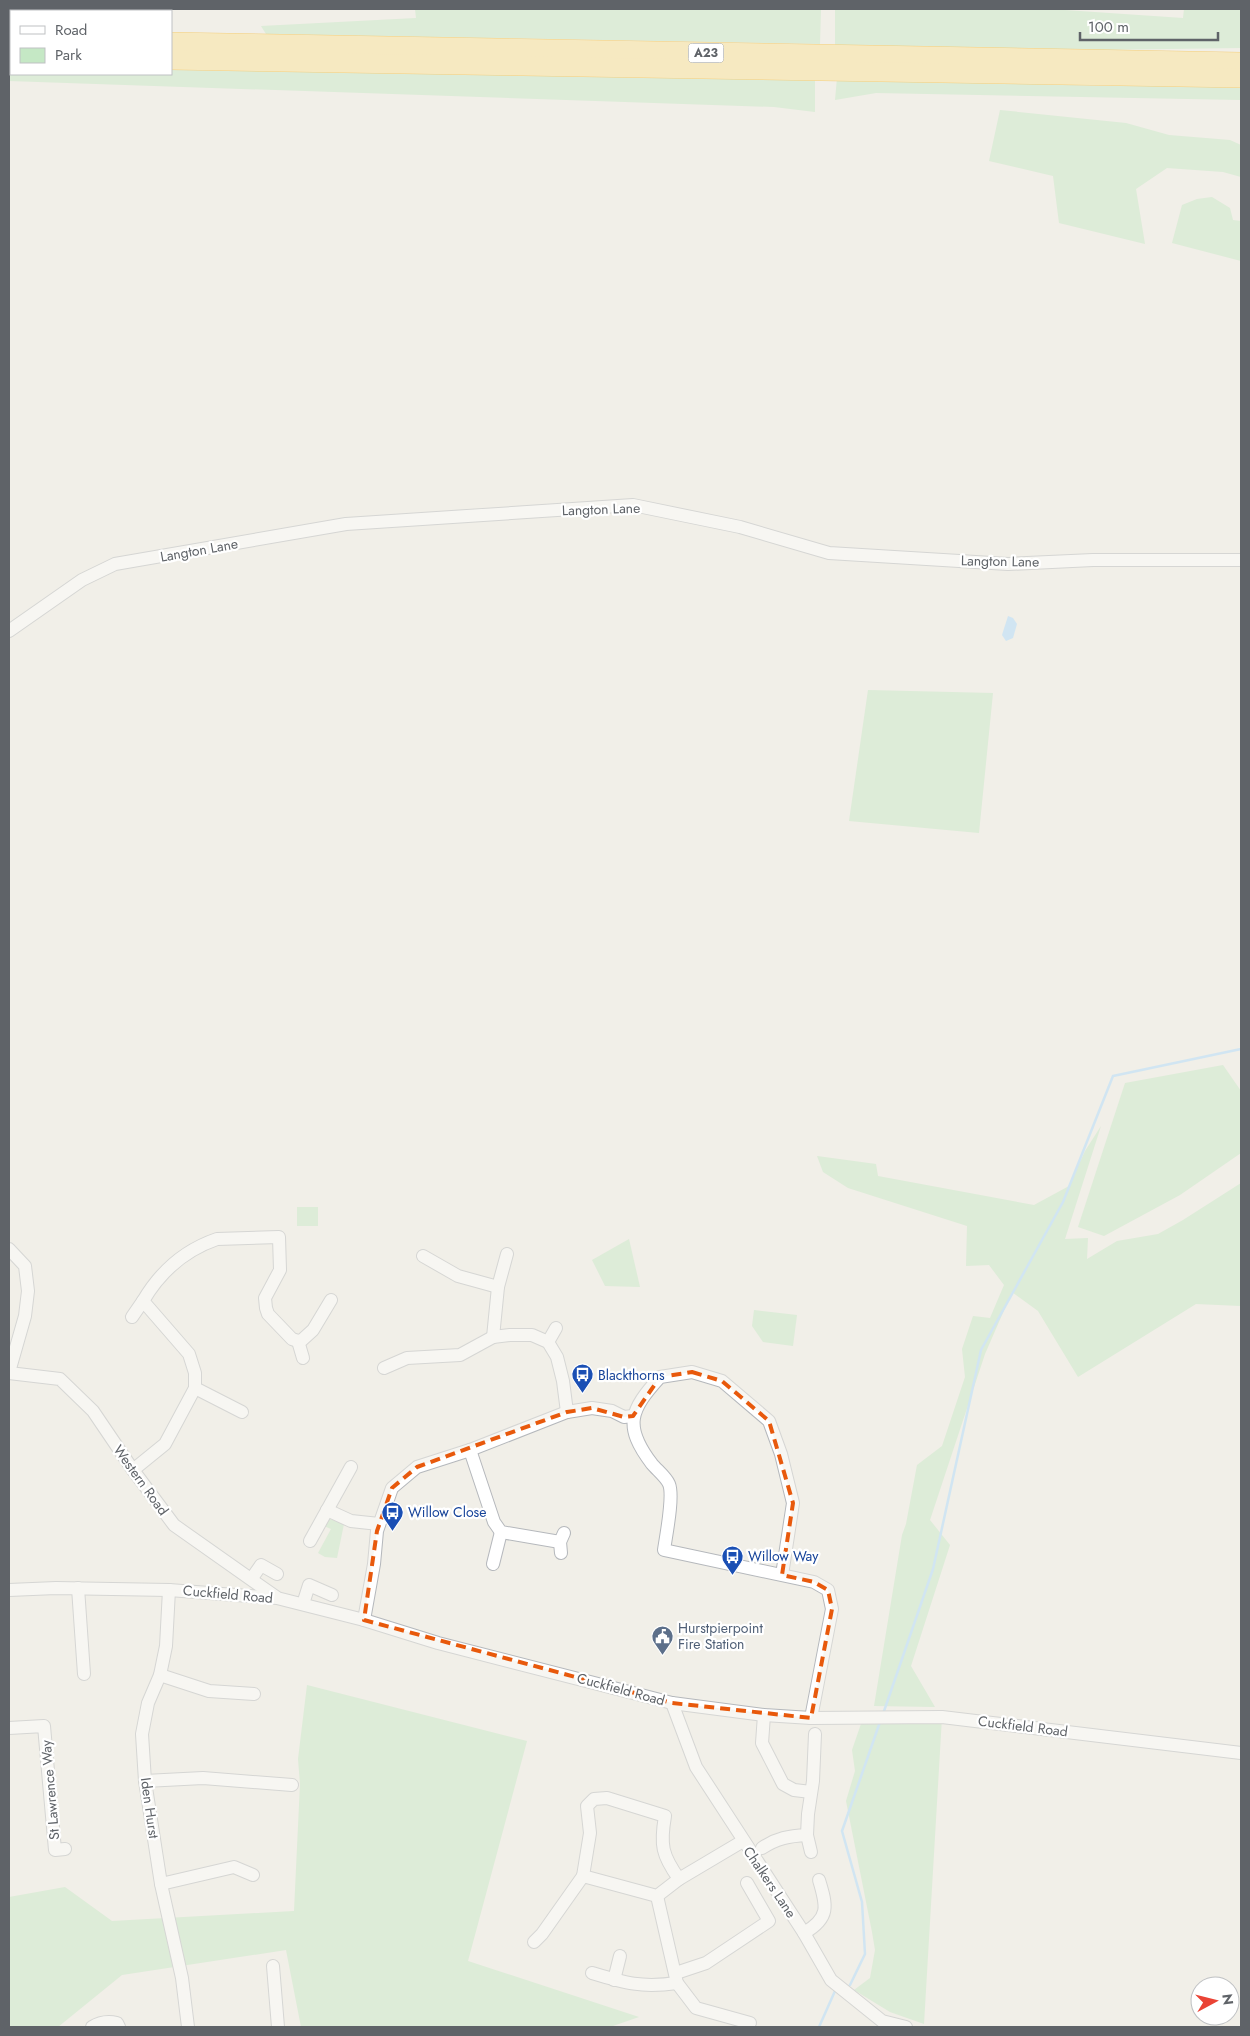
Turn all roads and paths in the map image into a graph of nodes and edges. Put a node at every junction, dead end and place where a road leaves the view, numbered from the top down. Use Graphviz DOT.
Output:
graph roads {
  1 [pos="172,42"];
  2 [pos="172,60"];
  3 [pos="1241,62"];
  4 [pos="1241,78"];
  5 [pos="1241,560"];
  6 [pos="9,631"];
  7 [pos="9,1249"];
  8 [pos="508,1254"];
  9 [pos="423,1256"];
  10 [pos="498,1287"];
  11 [pos="143,1301"];
  12 [pos="327,1302"];
  13 [pos="132,1317"];
  14 [pos="556,1328"];
  15 [pos="493,1337"];
  16 [pos="298,1341"];
  17 [pos="548,1342"];
  18 [pos="303,1358"];
  19 [pos="384,1368"];
  20 [pos="9,1373"];
  21 [pos="195,1388"];
  22 [pos="242,1412"];
  23 [pos="567,1412"];
  24 [pos="633,1416"];
  25 [pos="470,1450"];
  26 [pos="351,1467"];
  27 [pos="133,1470"];
  28 [pos="327,1510"];
  29 [pos="380,1524"];
  30 [pos="501,1532"];
  31 [pos="310,1541"];
  32 [pos="562,1543"];
  33 [pos="493,1564"];
  34 [pos="277,1574"];
  35 [pos="782,1575"];
  36 [pos="252,1578"];
  37 [pos="78,1588"];
  38 [pos="9,1590"];
  39 [pos="169,1590"];
  40 [pos="332,1595"];
  41 [pos="277,1598"];
  42 [pos="303,1604"];
  43 [pos="364,1620"];
  44 [pos="84,1674"];
  45 [pos="160,1675"];
  46 [pos="254,1694"];
  47 [pos="672,1703"];
  48 [pos="764,1715"];
  49 [pos="810,1718"];
  50 [pos="9,1728"];
  51 [pos="814,1734"];
  52 [pos="1241,1753"];
  53 [pos="145,1782"];
  54 [pos="292,1785"];
  55 [pos="811,1792"];
  56 [pos="807,1835"];
  57 [pos="743,1841"];
  58 [pos="762,1848"];
  59 [pos="65,1849"];
  60 [pos="811,1852"];
  61 [pos="253,1875"];
  62 [pos="583,1876"];
  63 [pos="679,1879"];
  64 [pos="818,1880"];
  65 [pos="748,1883"];
  66 [pos="161,1884"];
  67 [pos="657,1896"];
  68 [pos="804,1933"];
  69 [pos="534,1942"];
  70 [pos="620,1956"];
  71 [pos="273,1966"];
  72 [pos="592,1974"];
  73 [pos="676,1978"];
  74 [pos="614,1980"];
  75 [pos="750,2023"];
  76 [pos="92,2027"];
  77 [pos="119,2027"];
  78 [pos="188,2027"];
  79 [pos="278,2027"];
  80 [pos="906,2027"];
  1 -- 3 [label="highway, A23"];
  2 -- 4 [label="highway, A23"];
  5 -- 6 [label="street, Langton Lane"];
  7 -- 20 [label="street"];
  8 -- 10 [label="street"];
  9 -- 10 [label="street"];
  10 -- 15 [label="street"];
  11 -- 13 [label="street"];
  11 -- 16 [label="street"];
  11 -- 21 [label="street"];
  12 -- 16 [label="street"];
  14 -- 17 [label="street"];
  15 -- 17 [label="street"];
  15 -- 19 [label="street"];
  16 -- 18 [label="street"];
  17 -- 23 [label="street"];
  20 -- 27 [label="street, Western Road"];
  21 -- 22 [label="street"];
  21 -- 27 [label="street"];
  23 -- 24 [label="street"];
  23 -- 25 [label="street"];
  24 -- 35 [label="street"];
  24 -- 35 [label="street"];
  25 -- 29 [label="street"];
  25 -- 30 [label="street"];
  26 -- 28 [label="street"];
  27 -- 36 [label="street, Western Road"];
  28 -- 29 [label="street"];
  28 -- 31 [label="street"];
  29 -- 43 [label="street"];
  30 -- 32 [label="street"];
  30 -- 33 [label="street"];
  34 -- 36 [label="street"];
  35 -- 49 [label="street"];
  36 -- 41 [label="street, Western Road"];
  37 -- 38 [label="street, Cuckfield Road"];
  37 -- 39 [label="street, Cuckfield Road"];
  37 -- 44 [label="street"];
  39 -- 41 [label="street, Cuckfield Road"];
  39 -- 45 [label="street, Iden Hurst"];
  40 -- 42 [label="street"];
  41 -- 42 [label="street, Cuckfield Road"];
  42 -- 43 [label="street, Cuckfield Road"];
  43 -- 47 [label="street, Cuckfield Road"];
  45 -- 46 [label="street"];
  45 -- 53 [label="street, Iden Hurst"];
  47 -- 48 [label="street, Cuckfield Road"];
  47 -- 57 [label="street, Chalkers Lane"];
  48 -- 49 [label="street, Cuckfield Road"];
  48 -- 55 [label="street"];
  49 -- 52 [label="street, Cuckfield Road"];
  50 -- 59 [label="street, St Lawrence Way"];
  51 -- 55 [label="street"];
  53 -- 54 [label="street"];
  53 -- 66 [label="street, Iden Hurst"];
  55 -- 56 [label="street"];
  56 -- 58 [label="street"];
  56 -- 60 [label="street"];
  57 -- 63 [label="street"];
  57 -- 68 [label="street, Chalkers Lane"];
  61 -- 66 [label="street"];
  62 -- 63 [label="street"];
  62 -- 67 [label="street"];
  62 -- 69 [label="street"];
  63 -- 67 [label="street"];
  64 -- 68 [label="street"];
  65 -- 73 [label="street"];
  66 -- 78 [label="street, Iden Hurst"];
  67 -- 73 [label="street"];
  68 -- 80 [label="street, Chalkers Lane"];
  70 -- 74 [label="street"];
  71 -- 79 [label="street"];
  72 -- 74 [label="street"];
  73 -- 74 [label="street"];
  73 -- 75 [label="street"];
  76 -- 77 [label="street"];
}
